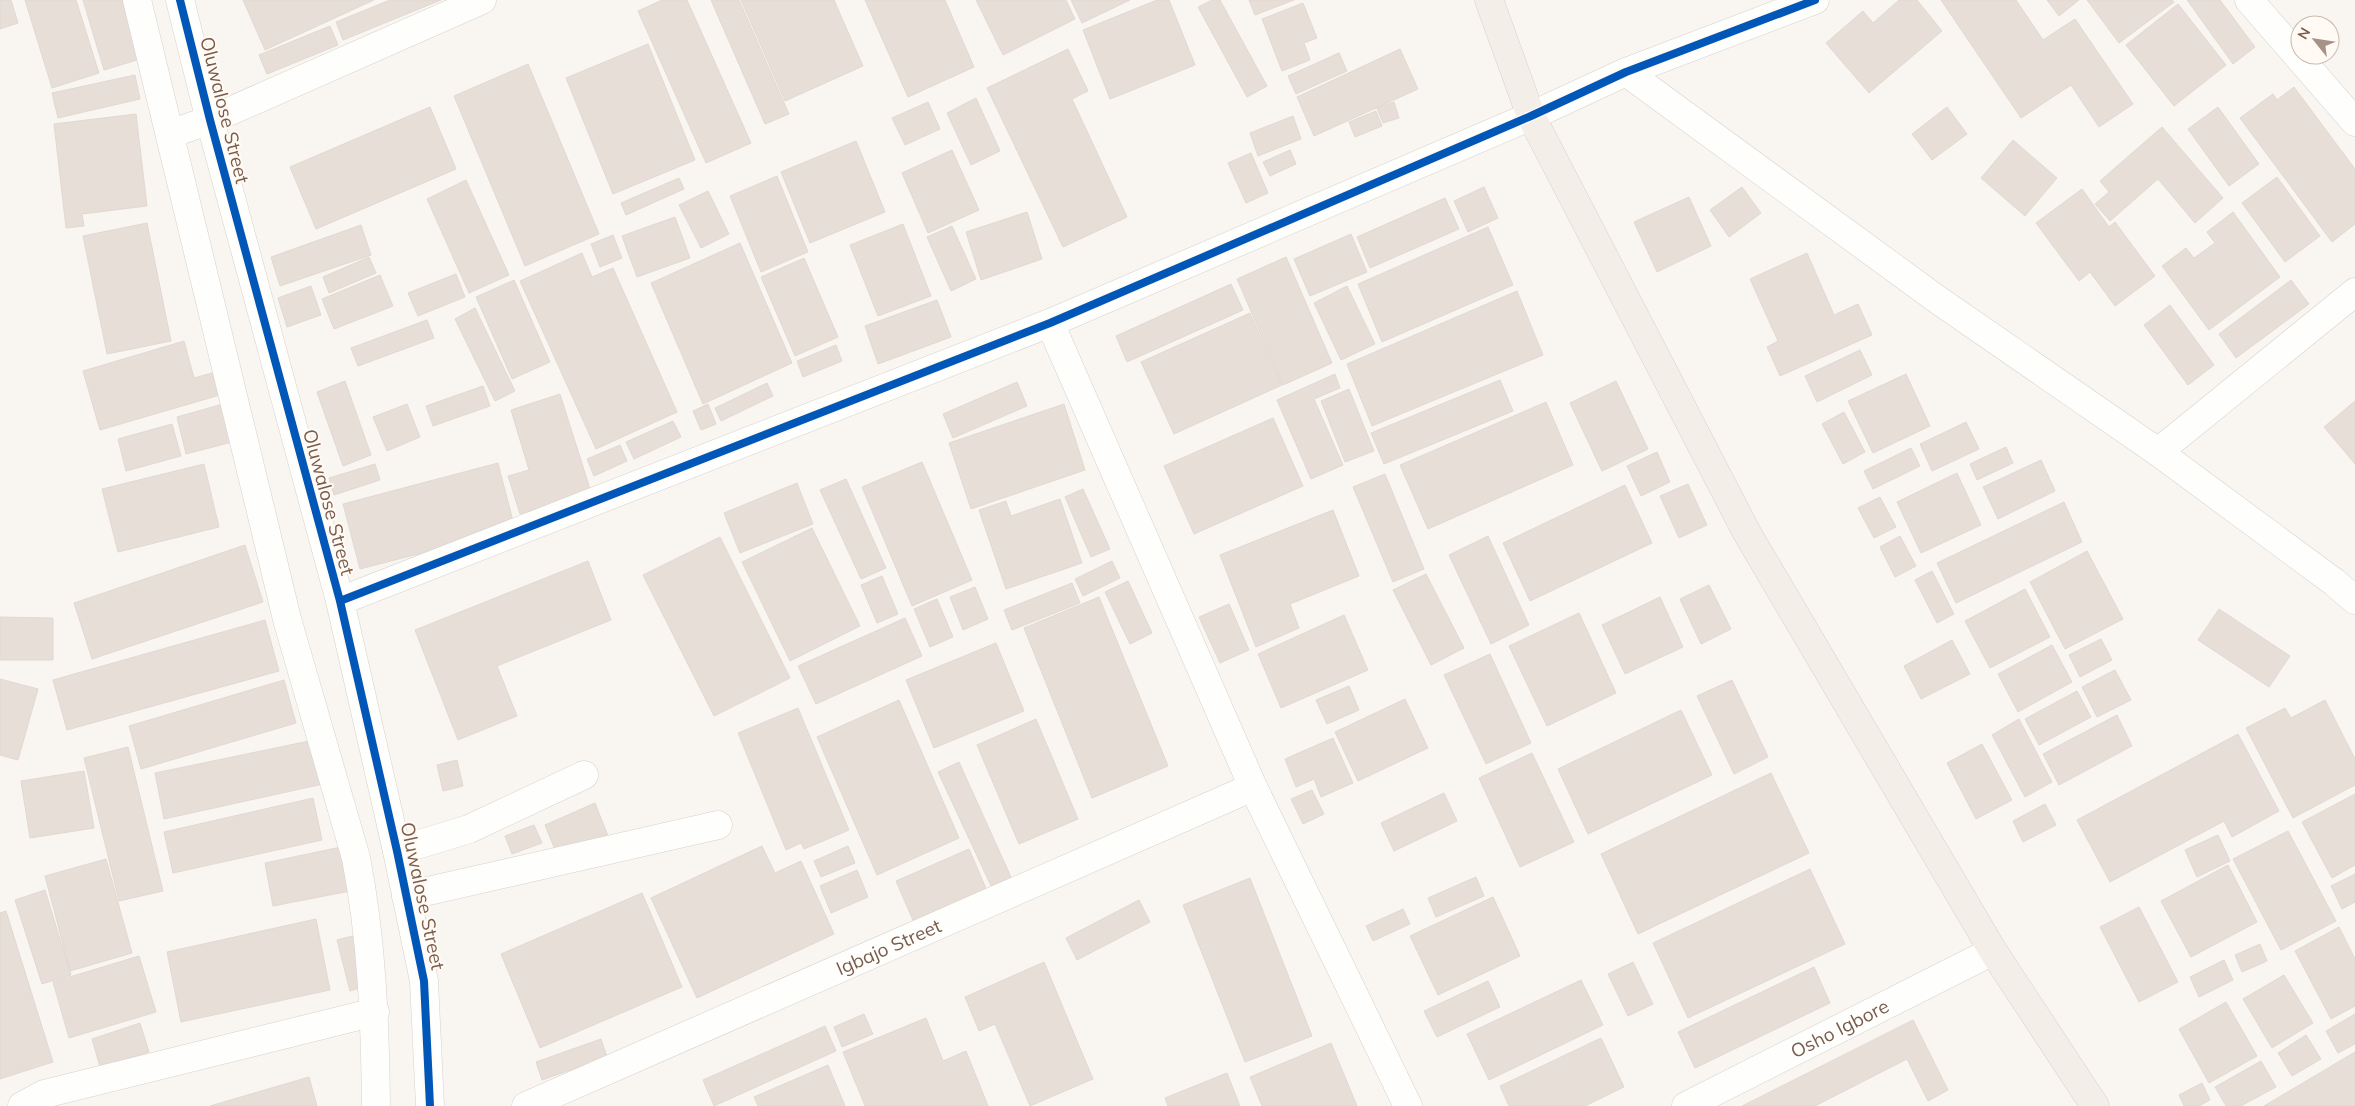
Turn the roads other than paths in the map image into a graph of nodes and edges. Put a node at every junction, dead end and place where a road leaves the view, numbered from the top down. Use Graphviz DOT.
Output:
graph roads {
  1 [pos="137,0"];
  2 [pos="180,0"];
  3 [pos="482,0"];
  4 [pos="1489,0"];
  5 [pos="1815,0"];
  6 [pos="2249,0"];
  7 [pos="1626,72"];
  8 [pos="1531,116"];
  9 [pos="210,120"];
  10 [pos="2355,122"];
  11 [pos="170,134"];
  12 [pos="2355,292"];
  13 [pos="1050,322"];
  14 [pos="2158,452"];
  15 [pos="2355,600"];
  16 [pos="340,601"];
  17 [pos="584,775"];
  18 [pos="1253,787"];
  19 [pos="718,825"];
  20 [pos="397,851"];
  21 [pos="406,896"];
  22 [pos="1993,951"];
  23 [pos="375,1012"];
  24 [pos="22,1106"];
  25 [pos="376,1106"];
  26 [pos="430,1106"];
  27 [pos="526,1106"];
  28 [pos="1408,1106"];
  29 [pos="1686,1106"];
  30 [pos="2095,1106"];
  1 -- 11 [label="street"];
  2 -- 9 [label="street, Oluwalose Street"];
  3 -- 9 [label="street"];
  4 -- 8 [label="main road"];
  5 -- 7 [label="street"];
  6 -- 10 [label="street"];
  7 -- 8 [label="street"];
  7 -- 14 [label="street"];
  8 -- 13 [label="street"];
  8 -- 22 [label="main road"];
  9 -- 11 [label="street"];
  9 -- 16 [label="street, Oluwalose Street"];
  11 -- 23 [label="street"];
  12 -- 14 [label="street"];
  13 -- 16 [label="street"];
  13 -- 18 [label="street"];
  14 -- 15 [label="street"];
  16 -- 20 [label="street, Oluwalose Street"];
  17 -- 20 [label="street"];
  18 -- 27 [label="street, Igbajo Street"];
  18 -- 28 [label="street"];
  19 -- 21 [label="street"];
  20 -- 21 [label="street, Oluwalose Street"];
  21 -- 26 [label="street, Oluwalose Street"];
  22 -- 29 [label="street, Osho Igbore"];
  22 -- 30 [label="main road"];
  23 -- 24 [label="street"];
  23 -- 25 [label="street"];
}
